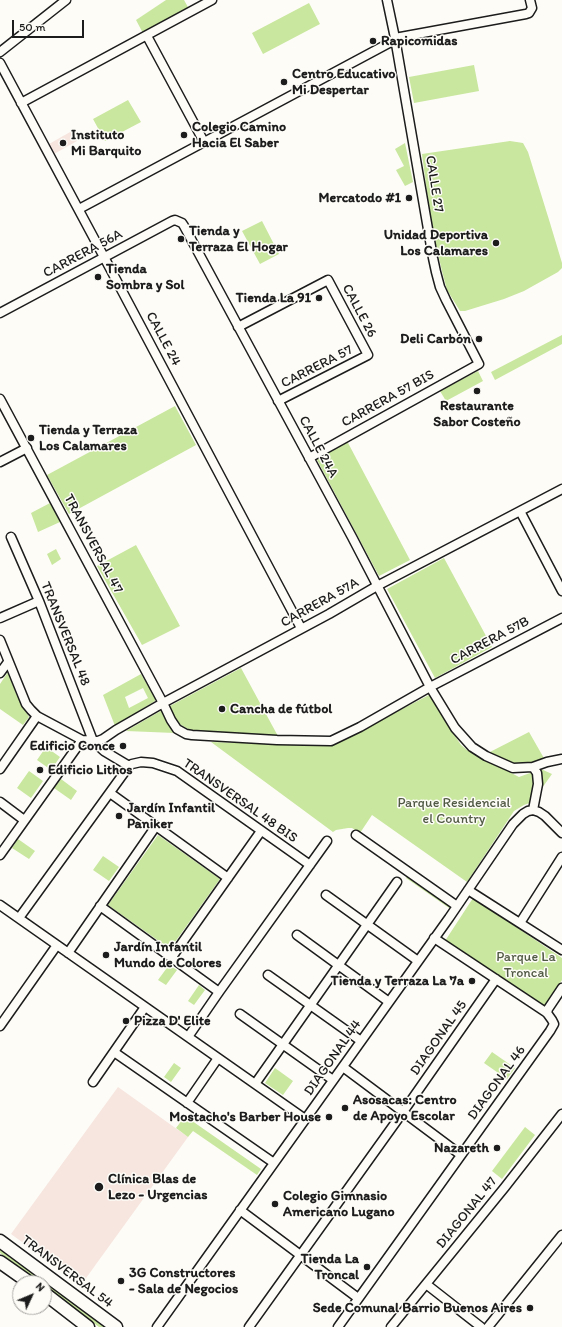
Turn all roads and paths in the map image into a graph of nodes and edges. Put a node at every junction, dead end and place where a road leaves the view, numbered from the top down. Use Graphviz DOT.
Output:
graph roads {
  1 [pos="66,0"];
  2 [pos="212,0"];
  3 [pos="387,0"];
  4 [pos="531,4"];
  5 [pos="147,36"];
  6 [pos="395,38"];
  7 [pos="0,52"];
  8 [pos="0,63"];
  9 [pos="21,103"];
  10 [pos="204,142"];
  11 [pos="79,209"];
  12 [pos="179,221"];
  13 [pos="104,257"];
  14 [pos="0,313"];
  15 [pos="238,327"];
  16 [pos="368,355"];
  17 [pos="479,364"];
  18 [pos="0,398"];
  19 [pos="278,401"];
  20 [pos="27,448"];
  21 [pos="309,458"];
  22 [pos="0,462"];
  23 [pos="562,489"];
  24 [pos="520,511"];
  25 [pos="11,537"];
  26 [pos="377,586"];
  27 [pos="562,591"];
  28 [pos="39,601"];
  29 [pos="0,618"];
  30 [pos="562,618"];
  31 [pos="301,628"];
  32 [pos="0,640"];
  33 [pos="8,662"];
  34 [pos="0,673"];
  35 [pos="430,687"];
  36 [pos="163,703"];
  37 [pos="38,716"];
  38 [pos="82,740"];
  39 [pos="93,741"];
  40 [pos="562,759"];
  41 [pos="129,766"];
  42 [pos="533,767"];
  43 [pos="0,769"];
  44 [pos="110,793"];
  45 [pos="0,802"];
  46 [pos="533,810"];
  47 [pos="24,820"];
  48 [pos="156,826"];
  49 [pos="261,831"];
  50 [pos="562,833"];
  51 [pos="356,835"];
  52 [pos="328,841"];
  53 [pos="0,854"];
  54 [pos="562,857"];
  55 [pos="310,866"];
  56 [pos="228,878"];
  57 [pos="397,882"];
  58 [pos="468,890"];
  59 [pos="326,895"];
  60 [pos="0,905"];
  61 [pos="100,906"];
  62 [pos="457,906"];
  63 [pos="19,918"];
  64 [pos="520,923"];
  65 [pos="367,924"];
  66 [pos="297,935"];
  67 [pos="434,938"];
  68 [pos="57,945"];
  69 [pos="562,950"];
  70 [pos="68,953"];
  71 [pos="172,957"];
  72 [pos="418,961"];
  73 [pos="338,966"];
  74 [pos="268,975"];
  75 [pos="496,979"];
  76 [pos="562,988"];
  77 [pos="219,992"];
  78 [pos="389,1002"];
  79 [pos="311,1005"];
  80 [pos="145,1007"];
  81 [pos="547,1012"];
  82 [pos="240,1014"];
  83 [pos="0,1026"];
  84 [pos="188,1037"];
  85 [pos="361,1041"];
  86 [pos="283,1045"];
  87 [pos="114,1052"];
  88 [pos="218,1058"];
  89 [pos="343,1066"];
  90 [pos="334,1080"];
  91 [pos="92,1082"];
  92 [pos="255,1084"];
  93 [pos="187,1103"];
  94 [pos="403,1112"];
  95 [pos="562,1114"];
  96 [pos="305,1119"];
  97 [pos="461,1155"];
  98 [pos="274,1163"];
  99 [pos="240,1210"];
  100 [pos="561,1238"];
  101 [pos="0,1241"];
  102 [pos="300,1255"];
  103 [pos="0,1262"];
  104 [pos="19,1275"];
  105 [pos="426,1284"];
  106 [pos="358,1298"];
  107 [pos="52,1300"];
  108 [pos="88,1327"];
  109 [pos="116,1327"];
  110 [pos="157,1327"];
  111 [pos="249,1327"];
  112 [pos="338,1327"];
  113 [pos="392,1327"];
  114 [pos="481,1327"];
  115 [pos="488,1327"];
  1 -- 7 [label="street"];
  2 -- 5 [label="street"];
  3 -- 6 [label="street, CALLE 27"];
  4 -- 6 [label="street"];
  5 -- 9 [label="street"];
  5 -- 10 [label="street"];
  6 -- 10 [label="street"];
  6 -- 17 [label="street, CALLE 27"];
  8 -- 9 [label="street, CALLE 24"];
  9 -- 11 [label="street, CALLE 24"];
  10 -- 11 [label="street"];
  11 -- 13 [label="street, CALLE 24"];
  12 -- 13 [label="street, CARRERA 56A"];
  12 -- 15 [label="street, CALLE 24A"];
  13 -- 14 [label="street, CARRERA 56A"];
  13 -- 31 [label="street, CALLE 24"];
  15 -- 16 [label="street, CALLE 26"];
  15 -- 19 [label="street, CALLE 24A"];
  16 -- 19 [label="street, CARRERA 57"];
  17 -- 21 [label="street, CARRERA 57 BIS"];
  18 -- 20 [label="street, TRANSVERSAL 47"];
  19 -- 21 [label="street, CALLE 24A"];
  20 -- 22 [label="street"];
  20 -- 36 [label="street, TRANSVERSAL 47"];
  21 -- 26 [label="street, CALLE 24A"];
  23 -- 24 [label="street, CARRERA 57A"];
  24 -- 26 [label="street, CARRERA 57A"];
  24 -- 27 [label="street"];
  25 -- 28 [label="street, TRANSVERSAL 48"];
  26 -- 31 [label="street, CARRERA 57A"];
  26 -- 35 [label="street, CALLE 24A"];
  28 -- 29 [label="street"];
  28 -- 39 [label="street, TRANSVERSAL 48"];
  30 -- 35 [label="street, CARRERA 57B"];
  31 -- 36 [label="street, CARRERA 57A"];
  32 -- 33 [label="street"];
  33 -- 34 [label="street"];
  33 -- 37 [label="street"];
  35 -- 36 [label="street, TRANSVERSAL 47"];
  35 -- 42 [label="street, CALLE 24A"];
  36 -- 39 [label="street, CARRERA 57A"];
  37 -- 38 [label="street"];
  37 -- 43 [label="street"];
  38 -- 39 [label="street"];
  38 -- 47 [label="street"];
  39 -- 41 [label="street"];
  40 -- 42 [label="street, CALLE 24A"];
  41 -- 44 [label="street"];
  41 -- 49 [label="street, TRANSVERSAL 48 BIS"];
  42 -- 46 [label="street"];
  44 -- 48 [label="street"];
  44 -- 63 [label="street"];
  45 -- 47 [label="street"];
  46 -- 50 [label="street"];
  46 -- 58 [label="street, DIAGONAL 44"];
  47 -- 53 [label="street"];
  48 -- 56 [label="street"];
  48 -- 61 [label="street"];
  49 -- 55 [label="street, TRANSVERSAL 48 BIS"];
  49 -- 56 [label="street"];
  51 -- 62 [label="street"];
  52 -- 55 [label="street"];
  54 -- 64 [label="street"];
  55 -- 77 [label="street"];
  56 -- 71 [label="street"];
  57 -- 65 [label="street"];
  58 -- 62 [label="street, DIAGONAL 44"];
  58 -- 64 [label="street"];
  59 -- 65 [label="street"];
  60 -- 63 [label="street"];
  61 -- 70 [label="street"];
  61 -- 71 [label="street"];
  62 -- 67 [label="street, DIAGONAL 44"];
  63 -- 68 [label="street"];
  64 -- 69 [label="street"];
  65 -- 72 [label="street"];
  65 -- 73 [label="street"];
  66 -- 73 [label="street"];
  67 -- 72 [label="street, DIAGONAL 44"];
  67 -- 75 [label="street"];
  68 -- 70 [label="street"];
  68 -- 83 [label="street"];
  70 -- 80 [label="street"];
  71 -- 77 [label="street"];
  72 -- 78 [label="street, DIAGONAL 44"];
  73 -- 78 [label="street"];
  73 -- 79 [label="street"];
  74 -- 79 [label="street"];
  75 -- 81 [label="street"];
  75 -- 94 [label="street, DIAGONAL 45"];
  76 -- 81 [label="street"];
  77 -- 84 [label="street"];
  78 -- 85 [label="street, DIAGONAL 44"];
  79 -- 85 [label="street"];
  79 -- 86 [label="street"];
  80 -- 84 [label="street"];
  80 -- 87 [label="street"];
  81 -- 97 [label="street, DIAGONAL 46"];
  82 -- 86 [label="street"];
  84 -- 88 [label="street"];
  85 -- 89 [label="street, DIAGONAL 44"];
  86 -- 90 [label="street"];
  86 -- 92 [label="street"];
  87 -- 91 [label="street"];
  87 -- 93 [label="street"];
  88 -- 92 [label="street"];
  88 -- 93 [label="street"];
  89 -- 90 [label="street, DIAGONAL 44"];
  89 -- 94 [label="street"];
  90 -- 96 [label="street, DIAGONAL 44"];
  92 -- 96 [label="street"];
  93 -- 98 [label="street"];
  94 -- 97 [label="street"];
  94 -- 102 [label="street, DIAGONAL 45"];
  95 -- 105 [label="street, DIAGONAL 47"];
  96 -- 98 [label="street, DIAGONAL 44"];
  97 -- 106 [label="street, DIAGONAL 46"];
  98 -- 99 [label="street, DIAGONAL 44"];
  99 -- 102 [label="street"];
  99 -- 110 [label="street, DIAGONAL 44"];
  100 -- 115 [label="street"];
  101 -- 109 [label="main road, TRANSVERSAL 54"];
  102 -- 106 [label="street"];
  102 -- 111 [label="street, DIAGONAL 45"];
  103 -- 104 [label="main road"];
  105 -- 113 [label="street, DIAGONAL 47"];
  105 -- 114 [label="street"];
  106 -- 112 [label="street, DIAGONAL 46"];
  107 -- 108 [label="main road"];
}
